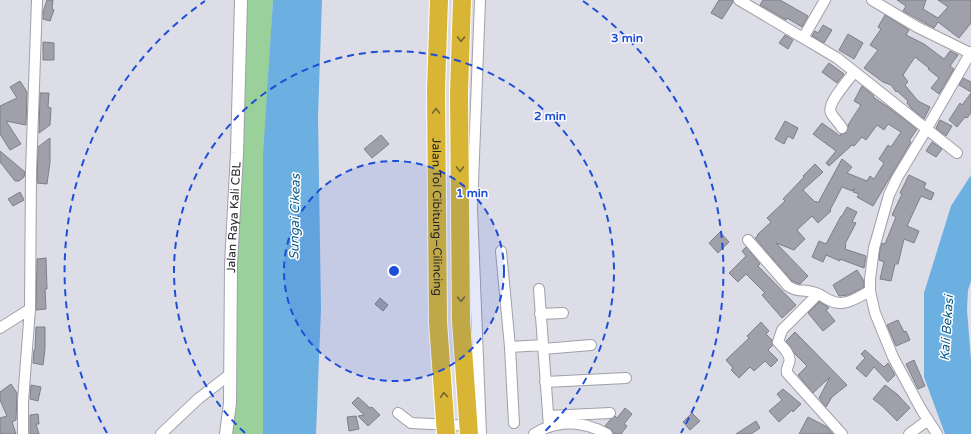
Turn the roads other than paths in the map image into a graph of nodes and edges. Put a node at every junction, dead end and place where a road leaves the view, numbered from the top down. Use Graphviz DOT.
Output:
graph roads {
  1 [pos="37,0"];
  2 [pos="241,0"];
  3 [pos="439,0"];
  4 [pos="462,0"];
  5 [pos="480,0"];
  6 [pos="740,0"];
  7 [pos="825,0"];
  8 [pos="872,0"];
  9 [pos="803,38"];
  10 [pos="971,52"];
  11 [pos="854,72"];
  12 [pos="842,128"];
  13 [pos="926,130"];
  14 [pos="957,153"];
  15 [pos="748,240"];
  16 [pos="501,251"];
  17 [pos="539,289"];
  18 [pos="870,291"];
  19 [pos="818,294"];
  20 [pos="30,309"];
  21 [pos="563,313"];
  22 [pos="540,314"];
  23 [pos="0,328"];
  24 [pos="591,345"];
  25 [pos="510,347"];
  26 [pos="543,347"];
  27 [pos="229,375"];
  28 [pos="626,378"];
  29 [pos="545,382"];
  30 [pos="398,413"];
  31 [pos="610,413"];
  32 [pos="548,416"];
  33 [pos="928,420"];
  34 [pos="514,423"];
  35 [pos="549,427"];
  36 [pos="477,431"];
  37 [pos="23,434"];
  38 [pos="161,434"];
  39 [pos="226,434"];
  40 [pos="446,434"];
  41 [pos="534,434"];
  42 [pos="606,434"];
  43 [pos="842,434"];
  44 [pos="909,434"];
  45 [pos="937,434"];
  1 -- 20 [label="street"];
  2 -- 27 [label="street, Jalan Raya Kali CBL"];
  40 -- 3 [label="highway, Jalan Tol Cibitung–Cilincing, one-way, bridge"];
  4 -- 36 [label="highway, Jalan Tol Cibitung–Cilincing, one-way, bridge"];
  5 -- 36 [label="street"];
  6 -- 9 [label="street"];
  7 -- 9 [label="street"];
  8 -- 10 [label="street"];
  9 -- 11 [label="street"];
  10 -- 13 [label="street"];
  11 -- 12 [label="street"];
  11 -- 13 [label="street"];
  13 -- 14 [label="street"];
  13 -- 18 [label="street"];
  15 -- 19 [label="street"];
  16 -- 25 [label="street"];
  17 -- 22 [label="street"];
  18 -- 19 [label="street"];
  18 -- 33 [label="street"];
  19 -- 43 [label="street"];
  20 -- 23 [label="street"];
  20 -- 37 [label="street"];
  21 -- 22 [label="street"];
  22 -- 26 [label="street"];
  24 -- 26 [label="street"];
  25 -- 26 [label="street"];
  25 -- 34 [label="street"];
  26 -- 29 [label="street"];
  27 -- 38 [label="street"];
  27 -- 39 [label="street, Jalan Raya Kali CBL"];
  28 -- 29 [label="street"];
  29 -- 32 [label="street"];
  30 -- 36 [label="street"];
  31 -- 32 [label="street"];
  32 -- 35 [label="street"];
  33 -- 44 [label="street"];
  33 -- 45 [label="street"];
  35 -- 41 [label="street"];
  35 -- 42 [label="street"];
}
